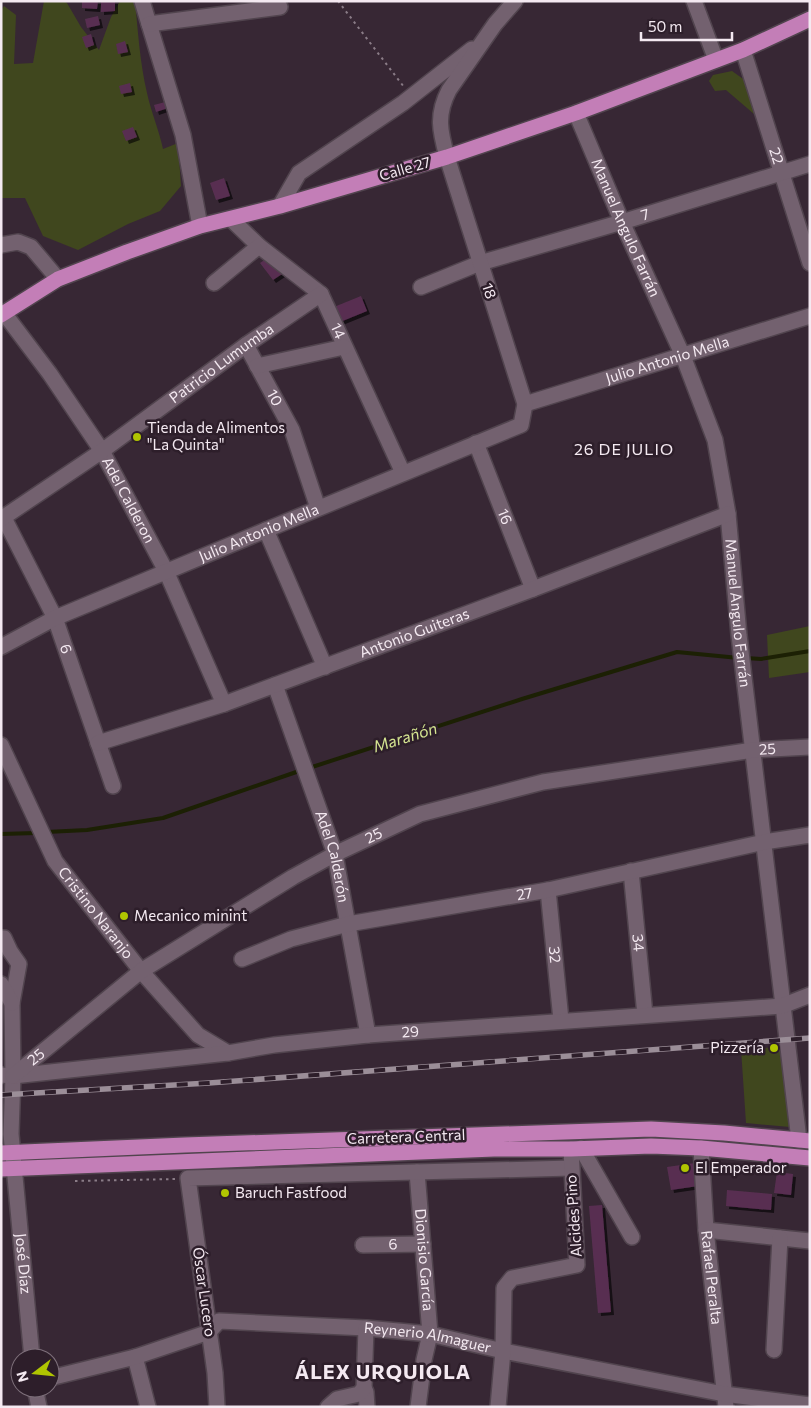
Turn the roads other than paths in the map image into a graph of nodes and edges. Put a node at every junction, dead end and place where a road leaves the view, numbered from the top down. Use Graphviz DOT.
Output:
graph roads {
  1 [pos="142,1"];
  2 [pos="515,1"];
  3 [pos="694,1"];
  4 [pos="280,7"];
  5 [pos="810,19"];
  6 [pos="149,24"];
  7 [pos="484,38"];
  8 [pos="743,50"];
  9 [pos="716,60"];
  10 [pos="576,113"];
  11 [pos="447,157"];
  12 [pos="810,164"];
  13 [pos="782,173"];
  14 [pos="280,206"];
  15 [pos="231,219"];
  16 [pos="622,222"];
  17 [pos="200,226"];
  18 [pos="806,239"];
  19 [pos="1,245"];
  20 [pos="259,246"];
  21 [pos="480,262"];
  22 [pos="810,263"];
  23 [pos="58,280"];
  24 [pos="214,283"];
  25 [pos="421,287"];
  26 [pos="321,294"];
  27 [pos="3,314"];
  28 [pos="810,316"];
  29 [pos="246,345"];
  30 [pos="344,347"];
  31 [pos="683,356"];
  32 [pos="257,366"];
  33 [pos="525,404"];
  34 [pos="521,425"];
  35 [pos="476,443"];
  36 [pos="102,451"];
  37 [pos="403,473"];
  38 [pos="318,508"];
  39 [pos="728,514"];
  40 [pos="3,518"];
  41 [pos="266,530"];
  42 [pos="166,571"];
  43 [pos="534,589"];
  44 [pos="55,618"];
  45 [pos="1,648"];
  46 [pos="325,667"];
  47 [pos="276,685"];
  48 [pos="224,704"];
  49 [pos="98,743"];
  50 [pos="1,745"];
  51 [pos="810,747"];
  52 [pos="752,750"];
  53 [pos="113,786"];
  54 [pos="810,835"];
  55 [pos="764,842"];
  56 [pos="335,854"];
  57 [pos="631,872"];
  58 [pos="548,890"];
  59 [pos="348,924"];
  60 [pos="1,938"];
  61 [pos="242,959"];
  62 [pos="141,971"];
  63 [pos="1,984"];
  64 [pos="810,995"];
  65 [pos="12,1003"];
  66 [pos="782,1006"];
  67 [pos="645,1015"];
  68 [pos="561,1020"];
  69 [pos="368,1035"];
  70 [pos="228,1053"];
  71 [pos="7,1075"];
  72 [pos="804,1140"];
  73 [pos="701,1148"];
  74 [pos="576,1149"];
  75 [pos="7,1153"];
  76 [pos="810,1158"];
  77 [pos="571,1168"];
  78 [pos="7,1169"];
  79 [pos="417,1172"];
  80 [pos="706,1230"];
  81 [pos="632,1237"];
  82 [pos="780,1238"];
  83 [pos="810,1241"];
  84 [pos="422,1244"];
  85 [pos="363,1245"];
  86 [pos="366,1328"];
  87 [pos="209,1332"];
  88 [pos="430,1334"];
  89 [pos="31,1348"];
  90 [pos="503,1350"];
  91 [pos="774,1350"];
  92 [pos="135,1357"];
  93 [pos="60,1376"];
  94 [pos="364,1388"];
  95 [pos="36,1398"];
  96 [pos="725,1400"];
  97 [pos="810,1405"];
  98 [pos="24,1407"];
  99 [pos="148,1407"];
  100 [pos="217,1407"];
  101 [pos="328,1407"];
  102 [pos="367,1407"];
  103 [pos="418,1407"];
  104 [pos="498,1407"];
  1 -- 6 [label="street"];
  2 -- 7 [label="street"];
  3 -- 9 [label="street"];
  4 -- 6 [label="street"];
  5 -- 8 [label="main road, Calle 27"];
  6 -- 17 [label="street"];
  7 -- 11 [label="street, 18"];
  7 -- 14 [label="street"];
  8 -- 9 [label="main road, Calle 27"];
  8 -- 13 [label="street, 22"];
  9 -- 10 [label="main road, Calle 27"];
  10 -- 11 [label="main road, Calle 27"];
  10 -- 16 [label="street, Manuel Angulo Farrán"];
  11 -- 14 [label="main road, Calle 27"];
  11 -- 21 [label="street, 18"];
  12 -- 13 [label="street, 7"];
  13 -- 16 [label="street, 7"];
  13 -- 18 [label="street, 22"];
  14 -- 15 [label="main road, Calle 27"];
  15 -- 17 [label="main road, Calle 27"];
  15 -- 20 [label="street, 14"];
  16 -- 21 [label="street, 7"];
  16 -- 31 [label="street, Manuel Angulo Farrán"];
  17 -- 23 [label="main road, Calle 27"];
  18 -- 22 [label="street, 22"];
  19 -- 23 [label="street"];
  20 -- 24 [label="street"];
  20 -- 26 [label="street, 14"];
  21 -- 25 [label="street, 7"];
  21 -- 33 [label="street, 18"];
  23 -- 27 [label="main road, Calle 27"];
  26 -- 29 [label="street, Patricio Lumumba"];
  26 -- 30 [label="street, 14"];
  27 -- 36 [label="street, Adel Calderon"];
  28 -- 31 [label="street, Julio Antonio Mella"];
  29 -- 32 [label="street, 10"];
  29 -- 36 [label="street, Patricio Lumumba"];
  30 -- 32 [label="street"];
  30 -- 37 [label="street, 14"];
  31 -- 33 [label="street, Julio Antonio Mella"];
  31 -- 39 [label="street, Manuel Angulo Farrán"];
  32 -- 38 [label="street, 10"];
  33 -- 34 [label="street, 18"];
  34 -- 35 [label="street, Julio Antonio Mella"];
  35 -- 37 [label="street, Julio Antonio Mella"];
  35 -- 43 [label="street, 16"];
  36 -- 40 [label="street, Patricio Lumumba"];
  36 -- 42 [label="street, Adel Calderon"];
  37 -- 38 [label="street, Julio Antonio Mella"];
  38 -- 41 [label="street, Julio Antonio Mella"];
  39 -- 43 [label="street, Antonio Guiteras"];
  39 -- 52 [label="street, Manuel Angulo Farrán"];
  40 -- 44 [label="street, 6"];
  41 -- 42 [label="street, Julio Antonio Mella"];
  41 -- 46 [label="street"];
  42 -- 44 [label="street, Julio Antonio Mella"];
  42 -- 48 [label="street, Adel Calderon"];
  43 -- 46 [label="street, Antonio Guiteras"];
  44 -- 45 [label="street, Julio Antonio Mella"];
  44 -- 49 [label="street, 6"];
  46 -- 47 [label="street, Antonio Guiteras"];
  47 -- 48 [label="street, Antonio Guiteras"];
  47 -- 56 [label="street, Adel Calderón"];
  48 -- 49 [label="street, Antonio Guiteras"];
  49 -- 53 [label="street, 6"];
  50 -- 62 [label="street, Cristino Naranjo"];
  51 -- 52 [label="street, 25"];
  52 -- 55 [label="street, Manuel Angulo Farrán"];
  52 -- 56 [label="street, 25"];
  54 -- 55 [label="street, 27"];
  55 -- 57 [label="street, 27"];
  55 -- 66 [label="street, Manuel Angulo Farrán"];
  56 -- 59 [label="street, Adel Calderón"];
  56 -- 62 [label="street, 25"];
  57 -- 58 [label="street, 27"];
  57 -- 67 [label="street, 34"];
  58 -- 59 [label="street, 27"];
  58 -- 68 [label="street, 32"];
  59 -- 61 [label="street, 27"];
  59 -- 69 [label="street, Adel Calderón"];
  60 -- 65 [label="street, José Díaz"];
  62 -- 70 [label="street, Cristino Naranjo"];
  62 -- 71 [label="street, 25"];
  63 -- 65 [label="street"];
  64 -- 66 [label="street, 29"];
  65 -- 71 [label="street, José Díaz"];
  66 -- 67 [label="street, 29"];
  66 -- 72 [label="street, Manuel Angulo Farrán"];
  67 -- 68 [label="street, 29"];
  68 -- 69 [label="street, 29"];
  69 -- 70 [label="street, 29"];
  70 -- 71 [label="street, 29"];
  71 -- 75 [label="street, José Díaz"];
  72 -- 75 [label="main road, Carretera Central"];
  73 -- 74 [label="main road, Carretera Central"];
  73 -- 76 [label="main road, Carretera Central"];
  73 -- 80 [label="street, Rafael Peralta"];
  74 -- 77 [label="street, Alcides Pino"];
  74 -- 78 [label="main road, Carretera Central"];
  74 -- 81 [label="street"];
  75 -- 78 [label="street, José Díaz"];
  77 -- 79 [label="street"];
  77 -- 90 [label="street, Alcides Pino"];
  78 -- 89 [label="street, José Díaz"];
  79 -- 84 [label="street, Dionisio García"];
  79 -- 87 [label="street, Óscar Lucero"];
  80 -- 82 [label="street"];
  80 -- 96 [label="street, Rafael Peralta"];
  82 -- 83 [label="street"];
  82 -- 91 [label="street"];
  84 -- 85 [label="street, 6"];
  84 -- 88 [label="street, Dionisio García"];
  86 -- 87 [label="street, Reynerio Almaguer"];
  86 -- 88 [label="street, Reynerio Almaguer"];
  86 -- 94 [label="street"];
  87 -- 92 [label="street, Reynerio Almaguer"];
  87 -- 100 [label="street, Óscar Lucero"];
  88 -- 90 [label="street, Reynerio Almaguer"];
  88 -- 103 [label="street, Dionisio García"];
  90 -- 96 [label="street, Reynerio Almaguer"];
  90 -- 104 [label="street, Alcides Pino"];
  92 -- 93 [label="street, Reynerio Almaguer"];
  92 -- 99 [label="street"];
  94 -- 101 [label="street"];
  94 -- 102 [label="street"];
  95 -- 98 [label="street"];
  96 -- 97 [label="street, Reynerio Almaguer"];
}
